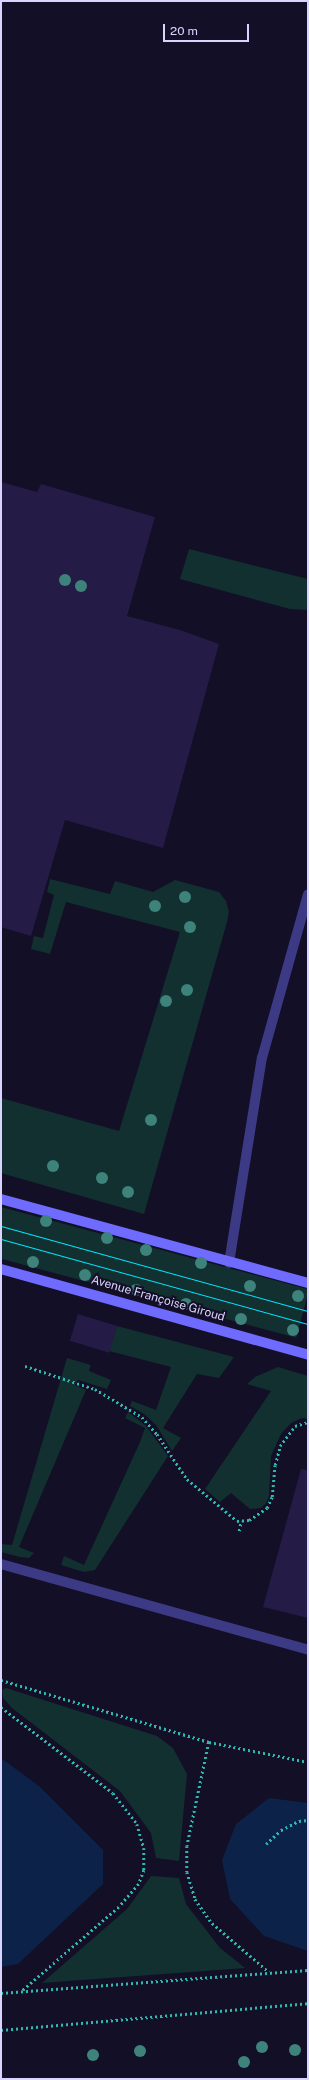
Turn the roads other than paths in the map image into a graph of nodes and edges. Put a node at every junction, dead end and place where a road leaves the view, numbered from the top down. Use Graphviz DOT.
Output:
graph roads {
  1 [pos="308,894"];
  2 [pos="1,1199"];
  3 [pos="229,1262"];
  4 [pos="1,1269"];
  5 [pos="308,1283"];
  6 [pos="308,1354"];
  7 [pos="1,1564"];
  8 [pos="308,1650"];
  1 -- 3 [label="lane"];
  2 -- 3 [label="street"];
  3 -- 5 [label="street"];
  4 -- 6 [label="street, Avenue Françoise Giroud"];
  7 -- 8 [label="lane"];
}
